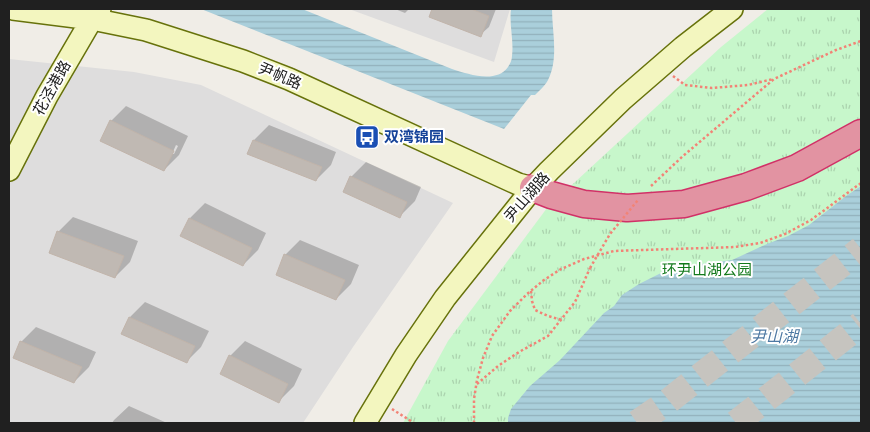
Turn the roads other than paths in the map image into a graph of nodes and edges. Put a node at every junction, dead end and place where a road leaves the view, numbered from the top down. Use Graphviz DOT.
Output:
graph roads {
  1 [pos="13,9"];
  2 [pos="712,9"];
  3 [pos="732,9"];
  4 [pos="96,14"];
  5 [pos="861,133"];
  6 [pos="9,170"];
  7 [pos="526,186"];
  8 [pos="350,423"];
  9 [pos="365,423"];
  1 -- 4 [label="main road, 尹帆路"];
  2 -- 7 [label="main road, 尹山湖路"];
  3 -- 7 [label="main road, 尹山湖路"];
  4 -- 6 [label="main road, 花泾港路"];
  4 -- 7 [label="main road, 尹帆路"];
  5 -- 7 [label="highway"];
  7 -- 8 [label="main road, 尹山湖路"];
  7 -- 9 [label="main road, 尹山湖路"];
}
